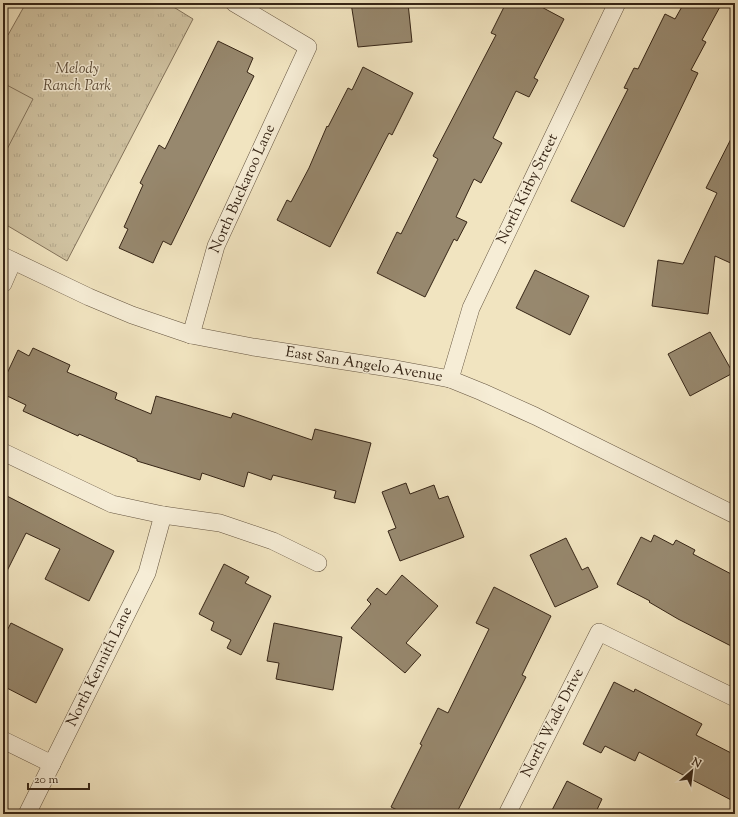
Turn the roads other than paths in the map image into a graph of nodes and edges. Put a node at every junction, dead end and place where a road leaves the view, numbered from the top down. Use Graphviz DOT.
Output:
graph roads {
  1 [pos="234,3"];
  2 [pos="617,3"];
  3 [pos="8,259"];
  4 [pos="3,284"];
  5 [pos="191,335"];
  6 [pos="450,379"];
  7 [pos="3,452"];
  8 [pos="163,515"];
  9 [pos="735,515"];
  10 [pos="318,563"];
  11 [pos="735,698"];
  12 [pos="3,740"];
  13 [pos="52,764"];
  14 [pos="27,814"];
  15 [pos="507,814"];
  1 -- 5 [label="street, North Buckaroo Lane"];
  2 -- 6 [label="street, North Kirby Street"];
  3 -- 4 [label="street"];
  3 -- 5 [label="street, East San Angelo Avenue"];
  5 -- 6 [label="street, East San Angelo Avenue"];
  6 -- 9 [label="street, East San Angelo Avenue"];
  7 -- 8 [label="street"];
  8 -- 10 [label="street"];
  8 -- 13 [label="street, North Kennith Lane"];
  11 -- 15 [label="street, North Wade Drive"];
  12 -- 13 [label="street"];
  13 -- 14 [label="street, North Kennith Lane"];
}
